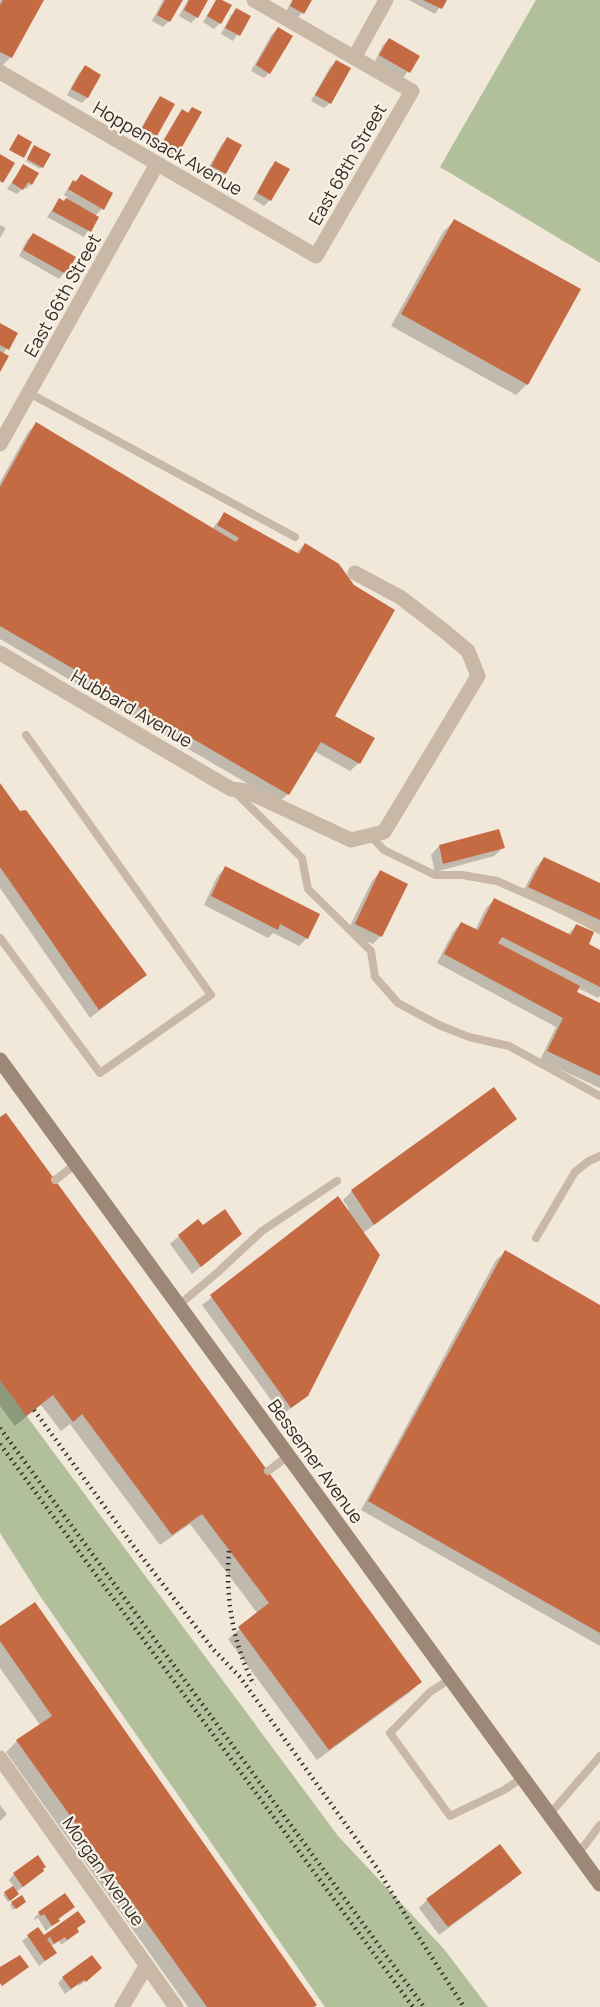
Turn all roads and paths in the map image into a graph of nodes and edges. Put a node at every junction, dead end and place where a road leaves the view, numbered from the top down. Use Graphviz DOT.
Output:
graph roads {
  1 [pos="254,0"];
  2 [pos="386,0"];
  3 [pos="354,58"];
  4 [pos="0,72"];
  5 [pos="157,164"];
  6 [pos="316,256"];
  7 [pos="29,393"];
  8 [pos="0,444"];
  9 [pos="295,537"];
  10 [pos="355,573"];
  11 [pos="0,653"];
  12 [pos="26,735"];
  13 [pos="239,790"];
  14 [pos="370,836"];
  15 [pos="600,930"];
  16 [pos="0,938"];
  17 [pos="0,1060"];
  18 [pos="600,1096"];
  19 [pos="600,1156"];
  20 [pos="76,1164"];
  21 [pos="55,1180"];
  22 [pos="337,1181"];
  23 [pos="537,1238"];
  24 [pos="178,1305"];
  25 [pos="288,1456"];
  26 [pos="268,1471"];
  27 [pos="450,1679"];
  28 [pos="600,1756"];
  29 [pos="0,1758"];
  30 [pos="522,1778"];
  31 [pos="549,1815"];
  32 [pos="600,1825"];
  33 [pos="578,1854"];
  34 [pos="600,1884"];
  35 [pos="146,1966"];
  36 [pos="122,2007"];
  37 [pos="176,2007"];
  1 -- 3 [label="street"];
  2 -- 3 [label="street"];
  3 -- 6 [label="street, East 68th Street"];
  4 -- 5 [label="street, Hoppensack Avenue"];
  5 -- 6 [label="street, Hoppensack Avenue"];
  5 -- 7 [label="street, East 66th Street"];
  7 -- 8 [label="street, East 66th Street"];
  7 -- 9 [label="lane"];
  10 -- 14 [label="street"];
  11 -- 13 [label="street, Hubbard Avenue"];
  12 -- 16 [label="lane"];
  13 -- 14 [label="street, Hubbard Avenue"];
  13 -- 18 [label="lane"];
  14 -- 15 [label="lane"];
  17 -- 20 [label="street, Bessemer Avenue"];
  19 -- 23 [label="lane"];
  20 -- 21 [label="lane"];
  20 -- 24 [label="street, Bessemer Avenue"];
  22 -- 24 [label="lane"];
  24 -- 25 [label="street, Bessemer Avenue"];
  25 -- 26 [label="lane"];
  25 -- 27 [label="street, Bessemer Avenue"];
  27 -- 30 [label="street, Bessemer Avenue"];
  27 -- 30 [label="lane"];
  28 -- 31 [label="lane"];
  29 -- 35 [label="street, Morgan Avenue"];
  30 -- 31 [label="street, Bessemer Avenue"];
  31 -- 33 [label="street, Bessemer Avenue"];
  32 -- 33 [label="lane"];
  33 -- 34 [label="street, Bessemer Avenue"];
  35 -- 36 [label="street"];
  35 -- 37 [label="street, Morgan Avenue"];
}
